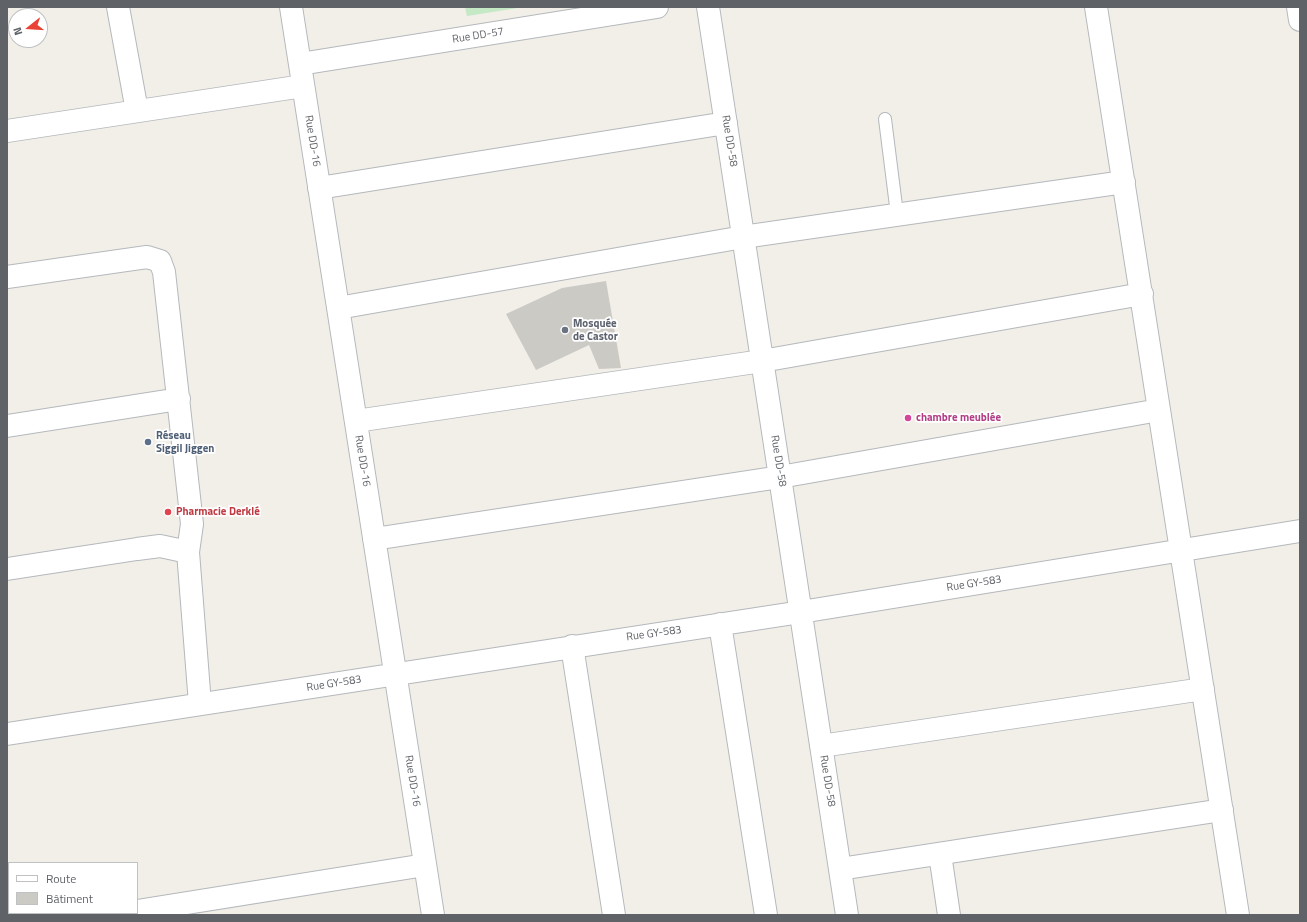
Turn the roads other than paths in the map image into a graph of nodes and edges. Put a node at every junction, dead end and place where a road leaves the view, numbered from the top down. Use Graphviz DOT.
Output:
graph roads {
  1 [pos="118,7"];
  2 [pos="291,7"];
  3 [pos="657,7"];
  4 [pos="708,7"];
  5 [pos="1096,7"];
  6 [pos="1298,7"];
  7 [pos="1300,20"];
  8 [pos="300,64"];
  9 [pos="303,86"];
  10 [pos="137,111"];
  11 [pos="885,119"];
  12 [pos="726,123"];
  13 [pos="7,131"];
  14 [pos="1124,182"];
  15 [pos="319,188"];
  16 [pos="897,214"];
  17 [pos="744,237"];
  18 [pos="7,277"];
  19 [pos="1142,294"];
  20 [pos="338,308"];
  21 [pos="762,361"];
  22 [pos="179,399"];
  23 [pos="1159,410"];
  24 [pos="356,421"];
  25 [pos="7,426"];
  26 [pos="780,477"];
  27 [pos="1300,531"];
  28 [pos="374,538"];
  29 [pos="1182,551"];
  30 [pos="188,552"];
  31 [pos="7,569"];
  32 [pos="801,612"];
  33 [pos="720,624"];
  34 [pos="572,646"];
  35 [pos="395,674"];
  36 [pos="1203,690"];
  37 [pos="200,704"];
  38 [pos="7,734"];
  39 [pos="821,746"];
  40 [pos="1222,810"];
  41 [pos="940,854"];
  42 [pos="425,865"];
  43 [pos="840,869"];
  44 [pos="221,906"];
  45 [pos="138,911"];
  46 [pos="433,915"];
  47 [pos="614,915"];
  48 [pos="766,915"];
  49 [pos="847,915"];
  50 [pos="949,915"];
  51 [pos="1238,915"];
  1 -- 10 [label="street"];
  2 -- 8 [label="street, Rue DD-16"];
  3 -- 8 [label="street, Rue DD-57"];
  4 -- 12 [label="street, Rue DD-58"];
  5 -- 14 [label="street"];
  6 -- 7 [label="street"];
  8 -- 9 [label="street, Rue DD-16"];
  9 -- 10 [label="street"];
  9 -- 15 [label="street, Rue DD-16"];
  10 -- 13 [label="street"];
  11 -- 16 [label="lane"];
  12 -- 15 [label="street"];
  12 -- 17 [label="street, Rue DD-58"];
  14 -- 16 [label="street"];
  14 -- 19 [label="street"];
  15 -- 20 [label="street, Rue DD-16"];
  16 -- 17 [label="street"];
  17 -- 20 [label="street"];
  17 -- 21 [label="street, Rue DD-58"];
  18 -- 22 [label="street"];
  19 -- 21 [label="street"];
  19 -- 23 [label="street"];
  20 -- 24 [label="street, Rue DD-16"];
  21 -- 24 [label="street"];
  21 -- 26 [label="street, Rue DD-58"];
  22 -- 25 [label="street"];
  22 -- 30 [label="street"];
  23 -- 26 [label="street"];
  23 -- 29 [label="street"];
  24 -- 28 [label="street, Rue DD-16"];
  26 -- 28 [label="street"];
  26 -- 32 [label="street, Rue DD-58"];
  27 -- 29 [label="street, Rue GY-583"];
  28 -- 35 [label="street, Rue DD-16"];
  29 -- 32 [label="street, Rue GY-583"];
  29 -- 36 [label="street"];
  30 -- 31 [label="street"];
  30 -- 37 [label="street"];
  32 -- 33 [label="street, Rue GY-583"];
  32 -- 39 [label="street, Rue DD-58"];
  33 -- 34 [label="street, Rue GY-583"];
  33 -- 48 [label="street"];
  34 -- 35 [label="street, Rue GY-583"];
  34 -- 47 [label="street"];
  35 -- 37 [label="street, Rue GY-583"];
  35 -- 42 [label="street, Rue DD-16"];
  36 -- 39 [label="street"];
  36 -- 40 [label="street"];
  37 -- 38 [label="street, Rue GY-583"];
  39 -- 43 [label="street, Rue DD-58"];
  40 -- 41 [label="street"];
  40 -- 51 [label="street"];
  41 -- 43 [label="street"];
  41 -- 50 [label="street"];
  42 -- 44 [label="street"];
  42 -- 46 [label="street, Rue DD-16"];
  43 -- 49 [label="street, Rue DD-58"];
  44 -- 45 [label="street"];
}
